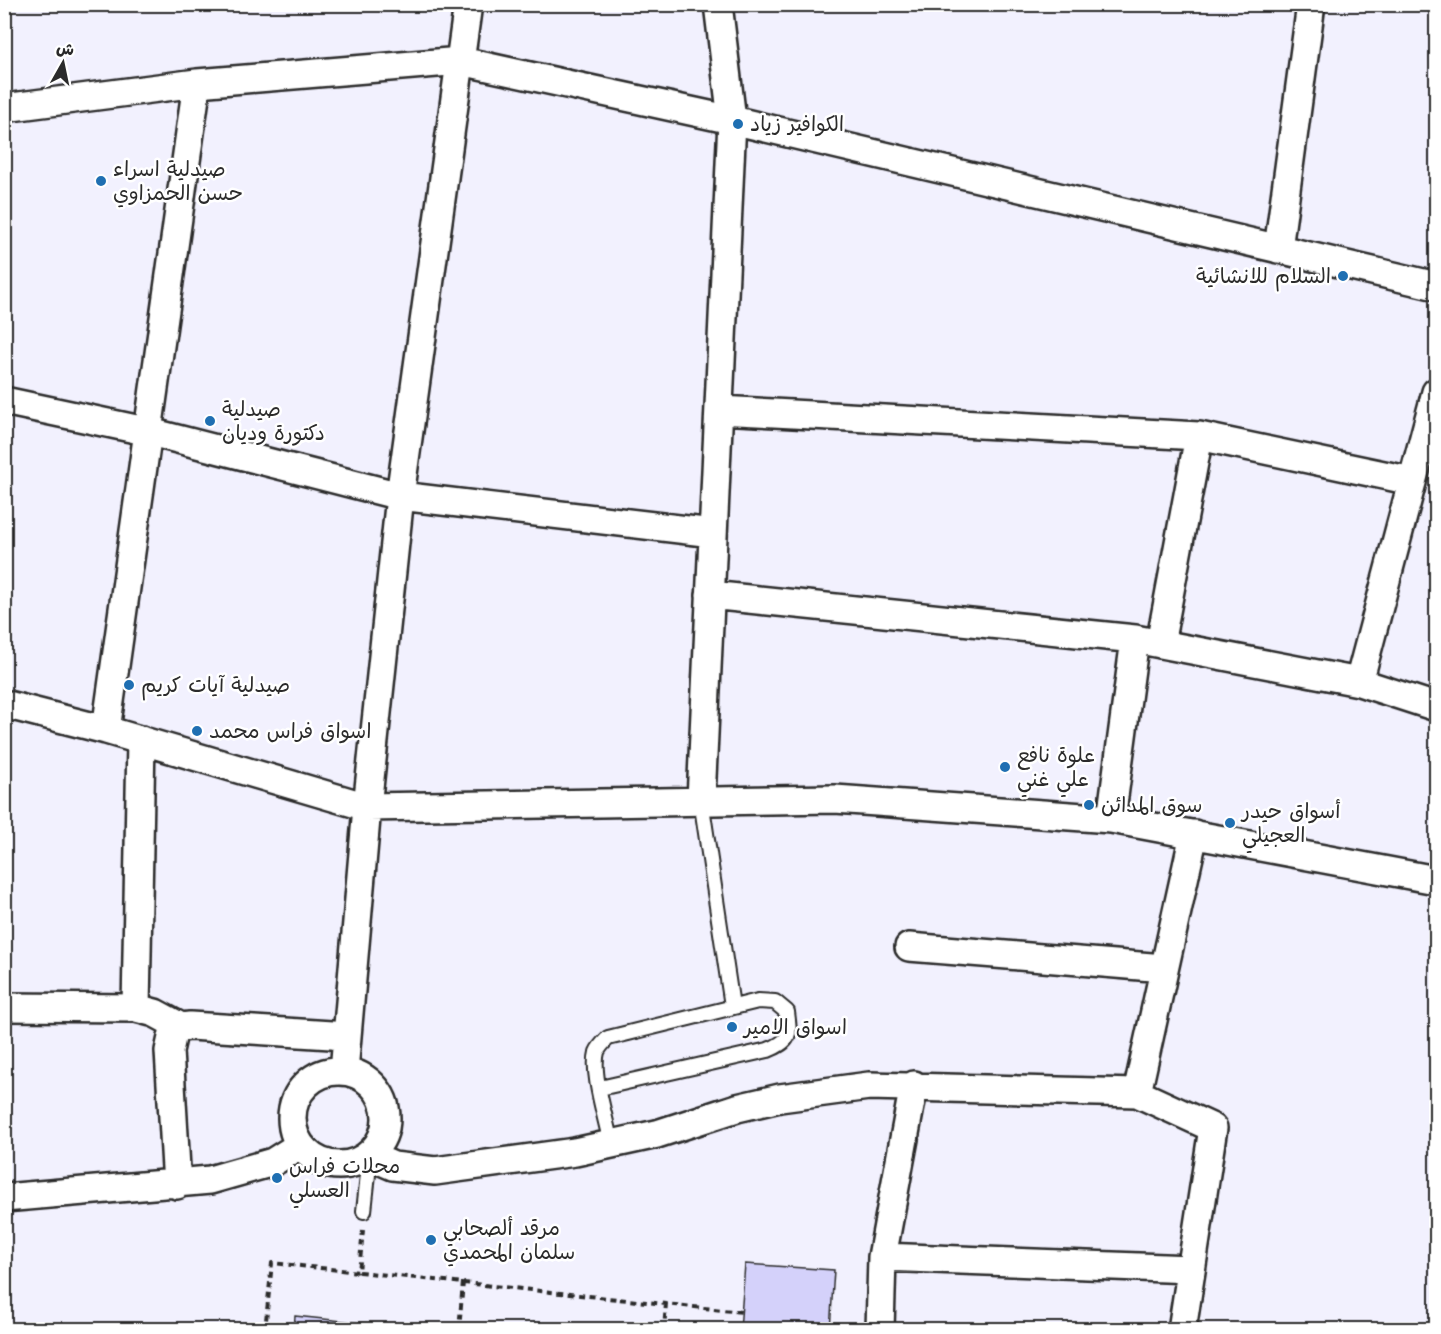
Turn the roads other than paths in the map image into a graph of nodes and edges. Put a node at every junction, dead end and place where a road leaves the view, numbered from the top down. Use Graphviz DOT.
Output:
graph roads {
  1 [pos="468,4"];
  2 [pos="718,4"];
  3 [pos="1311,4"];
  4 [pos="461,61"];
  5 [pos="197,83"];
  6 [pos="4,108"];
  7 [pos="732,120"];
  8 [pos="1278,249"];
  9 [pos="1437,286"];
  10 [pos="1437,392"];
  11 [pos="4,401"];
  12 [pos="719,410"];
  13 [pos="150,432"];
  14 [pos="1199,436"];
  15 [pos="1412,481"];
  16 [pos="400,496"];
  17 [pos="713,533"];
  18 [pos="710,595"];
  19 [pos="1148,642"];
  20 [pos="1359,682"];
  21 [pos="4,704"];
  22 [pos="1437,707"];
  23 [pos="106,730"];
  24 [pos="141,740"];
  25 [pos="701,800"];
  26 [pos="367,807"];
  27 [pos="1111,819"];
  28 [pos="1194,834"];
  29 [pos="1437,880"];
  30 [pos="909,947"];
  31 [pos="1164,968"];
  32 [pos="732,1006"];
  33 [pos="4,1008"];
  34 [pos="136,1008"];
  35 [pos="181,1028"];
  36 [pos="347,1036"];
  37 [pos="344,1071"];
  38 [pos="914,1085"];
  39 [pos="600,1088"];
  40 [pos="1137,1094"];
  41 [pos="300,1145"];
  42 [pos="611,1145"];
  43 [pos="370,1156"];
  44 [pos="177,1185"];
  45 [pos="4,1198"];
  46 [pos="364,1211"];
  47 [pos="882,1257"];
  48 [pos="1191,1269"];
  49 [pos="880,1329"];
  50 [pos="1182,1329"];
  1 -- 4 [label="street"];
  2 -- 7 [label="street"];
  3 -- 8 [label="street"];
  4 -- 5 [label="street"];
  4 -- 7 [label="street"];
  4 -- 16 [label="street"];
  5 -- 6 [label="street"];
  5 -- 13 [label="street"];
  7 -- 8 [label="street"];
  7 -- 12 [label="street"];
  8 -- 9 [label="street"];
  10 -- 15 [label="street"];
  11 -- 13 [label="street"];
  12 -- 14 [label="street"];
  12 -- 17 [label="street"];
  13 -- 16 [label="street"];
  13 -- 23 [label="street"];
  14 -- 15 [label="street"];
  14 -- 19 [label="street"];
  15 -- 20 [label="street"];
  16 -- 17 [label="street"];
  16 -- 26 [label="street"];
  17 -- 18 [label="street"];
  18 -- 19 [label="street"];
  18 -- 25 [label="street"];
  19 -- 20 [label="street"];
  19 -- 27 [label="street"];
  20 -- 22 [label="street"];
  21 -- 23 [label="street"];
  23 -- 24 [label="street"];
  24 -- 26 [label="street"];
  24 -- 34 [label="street"];
  25 -- 26 [label="street"];
  25 -- 27 [label="street"];
  25 -- 32 [label="lane"];
  26 -- 36 [label="street"];
  27 -- 28 [label="street"];
  28 -- 29 [label="street"];
  28 -- 31 [label="street"];
  30 -- 31 [label="street"];
  31 -- 40 [label="street"];
  32 -- 39 [label="lane"];
  32 -- 39 [label="lane"];
  33 -- 34 [label="street"];
  34 -- 35 [label="street"];
  35 -- 36 [label="street"];
  35 -- 44 [label="street"];
  36 -- 37 [label="street"];
  37 -- 41 [label="street"];
  37 -- 43 [label="street"];
  38 -- 40 [label="street"];
  38 -- 42 [label="street"];
  38 -- 47 [label="street"];
  39 -- 42 [label="lane"];
  40 -- 48 [label="street"];
  41 -- 43 [label="street"];
  41 -- 44 [label="street"];
  42 -- 43 [label="street"];
  43 -- 46 [label="lane"];
  44 -- 45 [label="street"];
  47 -- 48 [label="street"];
  47 -- 49 [label="street"];
  48 -- 50 [label="street"];
}
